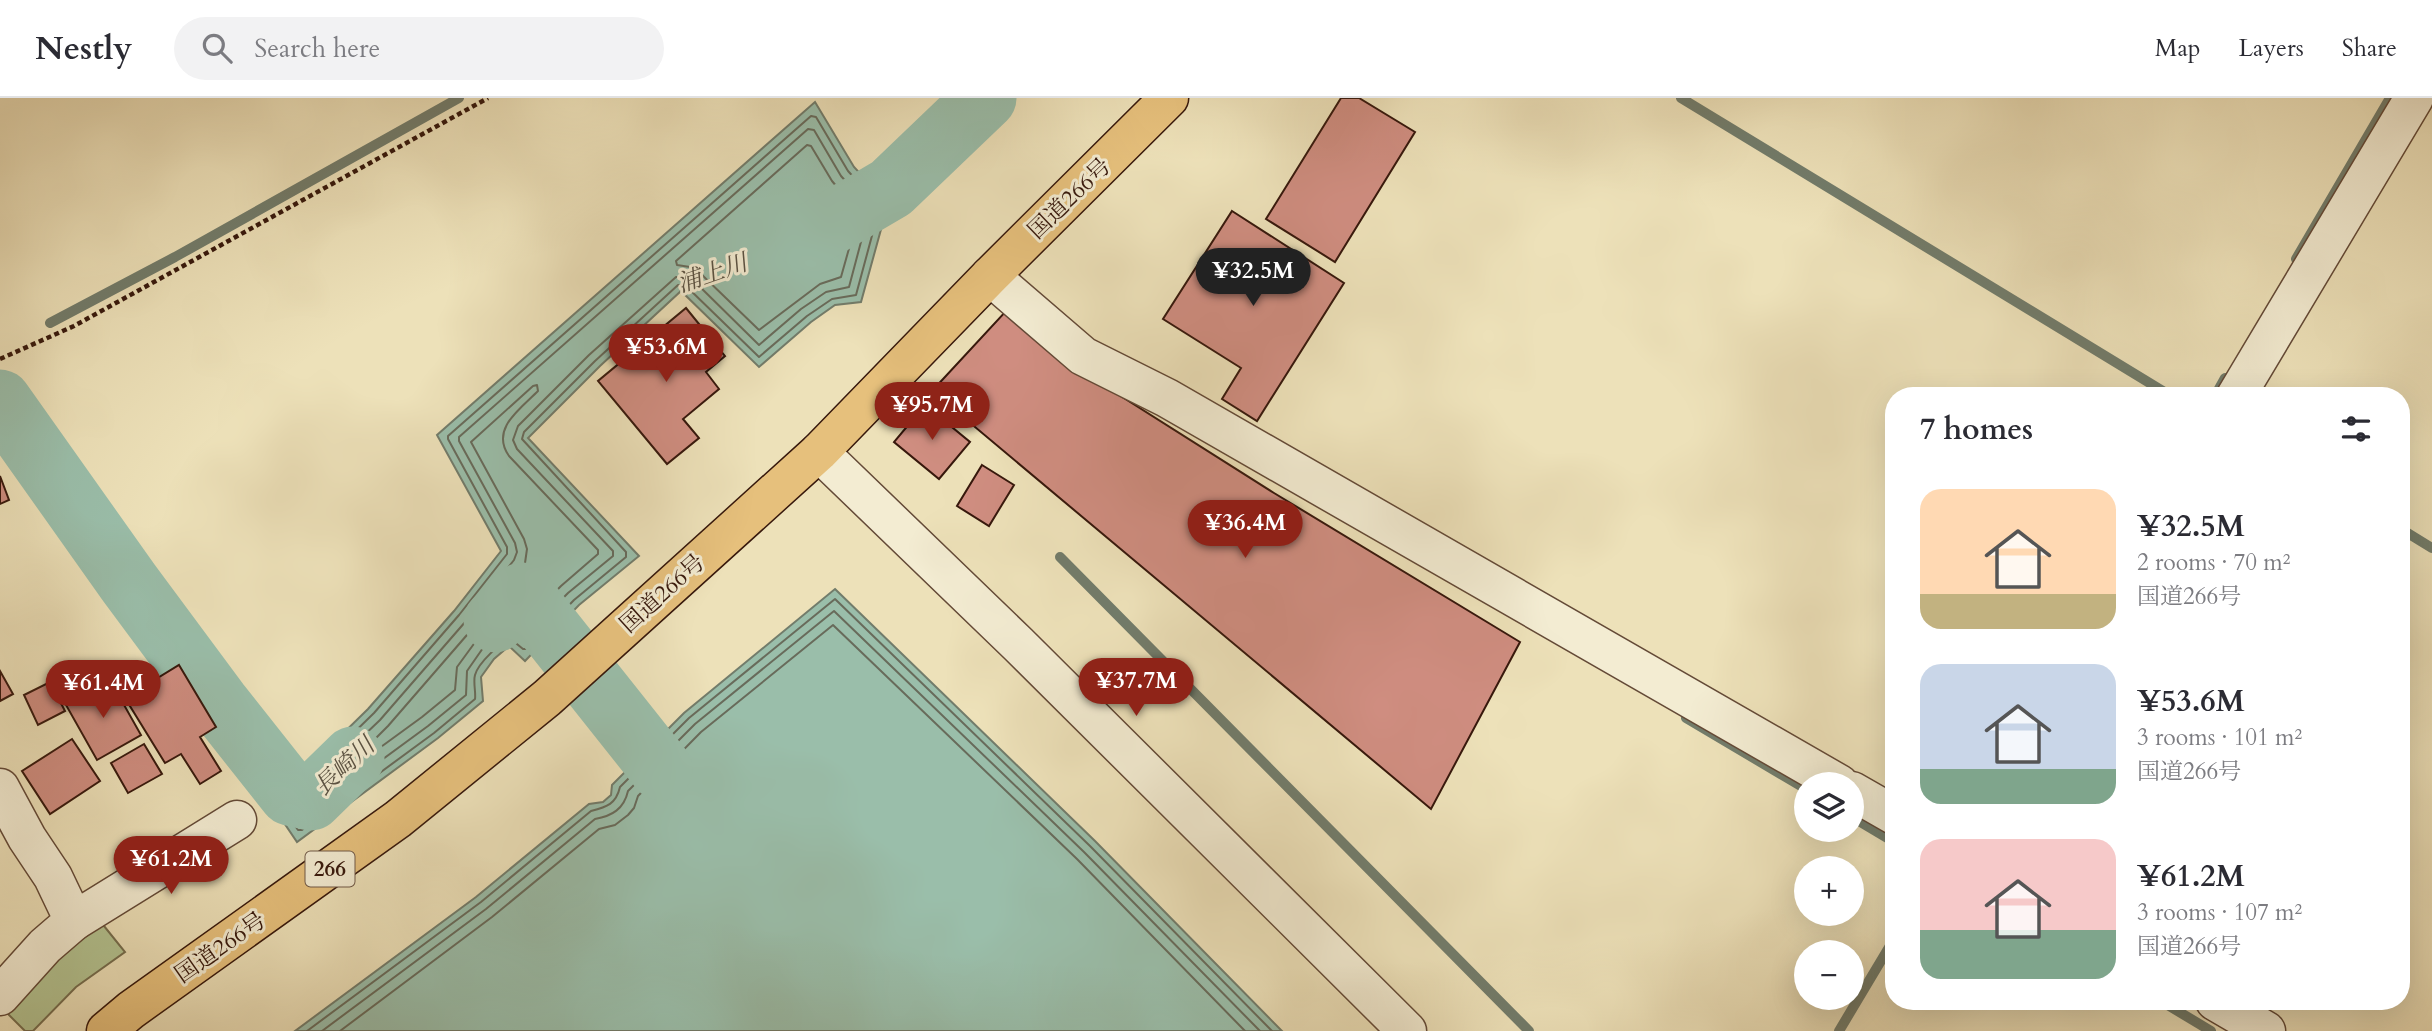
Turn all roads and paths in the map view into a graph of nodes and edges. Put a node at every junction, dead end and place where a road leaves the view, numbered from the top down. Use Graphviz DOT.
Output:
graph roads {
  1 [pos="488,98"];
  2 [pos="1169,98"];
  3 [pos="2414,98"];
  4 [pos="990,276"];
  5 [pos="0,359"];
  6 [pos="2241,387"];
  7 [pos="819,452"];
  8 [pos="1818,772"];
  9 [pos="0,788"];
  10 [pos="1864,798"];
  11 [pos="1885,810"];
  12 [pos="237,820"];
  13 [pos="74,921"];
  14 [pos="0,996"];
  15 [pos="2230,1010"];
  16 [pos="106,1031"];
  17 [pos="1407,1031"];
  18 [pos="2266,1031"];
  1 -- 5 [label="path"];
  2 -- 4 [label="highway, 国道266号 / 266"];
  3 -- 6 [label="street"];
  4 -- 7 [label="highway, 国道266号 / 266"];
  4 -- 8 [label="street"];
  7 -- 16 [label="highway, 国道266号 / 266"];
  7 -- 17 [label="street"];
  9 -- 13 [label="street"];
  10 -- 11 [label="street"];
  12 -- 13 [label="street"];
  13 -- 14 [label="street"];
  15 -- 18 [label="street"];
}
